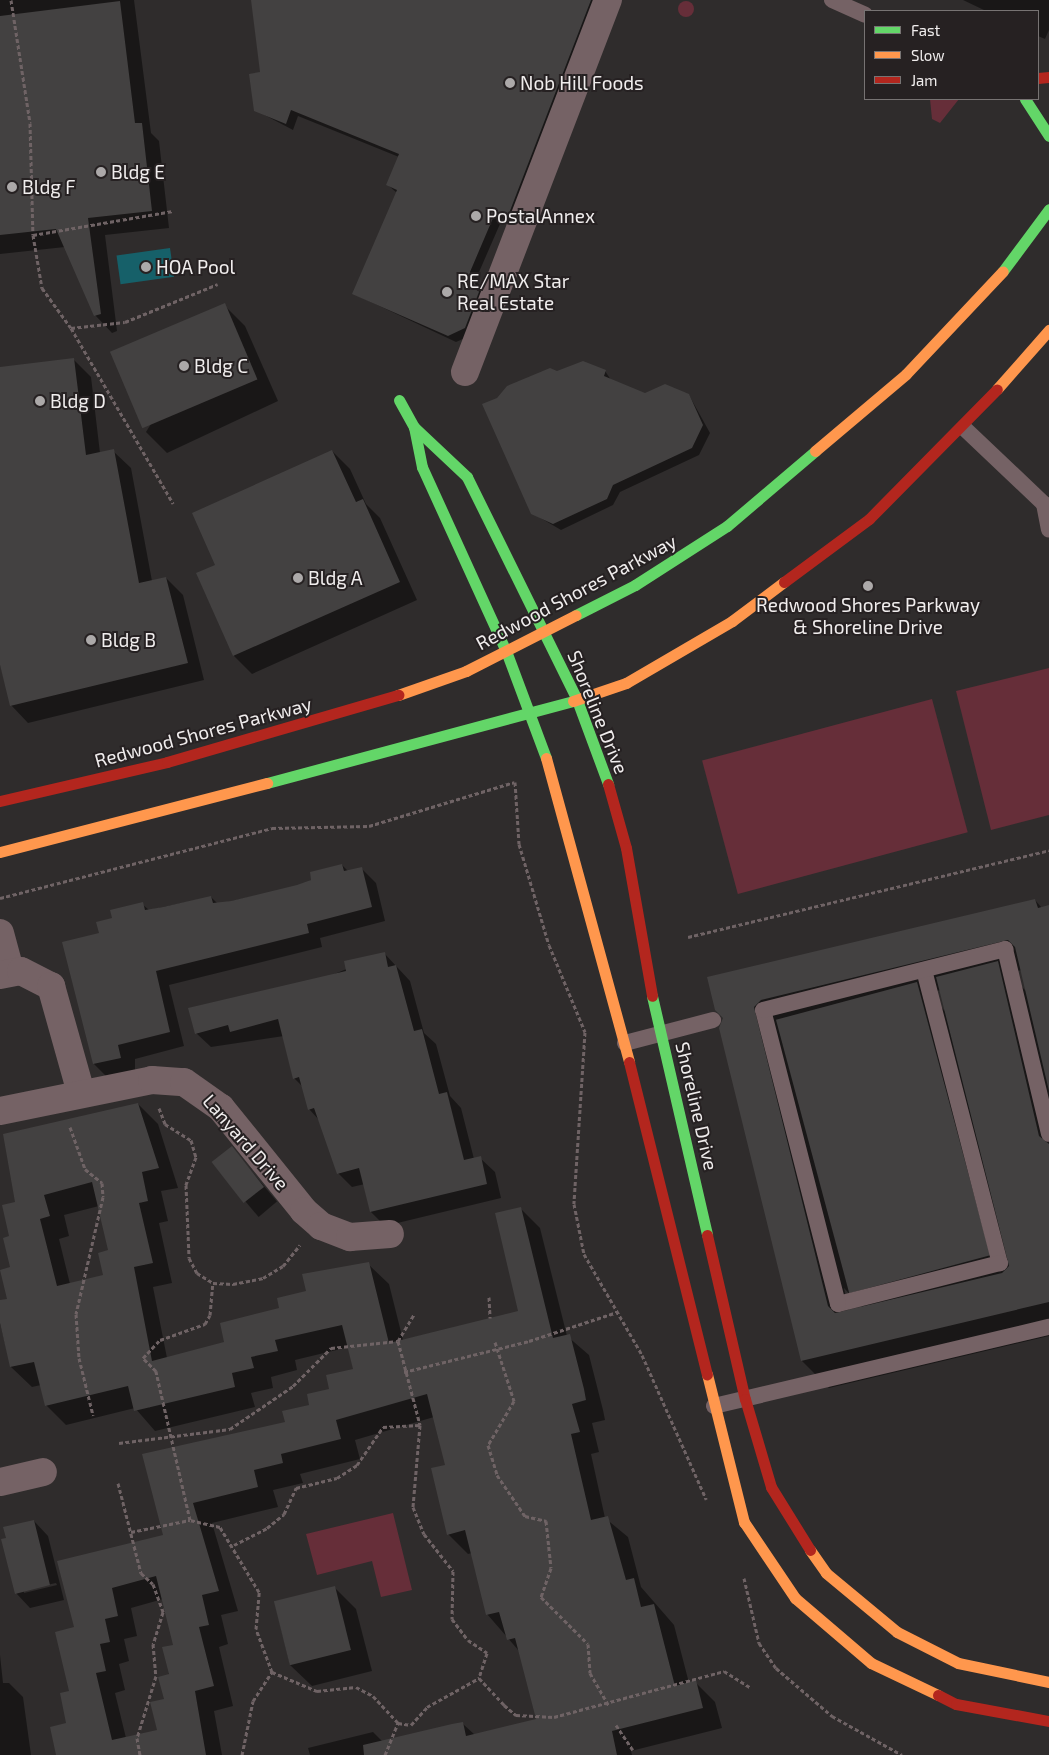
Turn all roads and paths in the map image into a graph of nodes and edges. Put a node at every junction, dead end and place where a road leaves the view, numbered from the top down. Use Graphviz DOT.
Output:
graph roads {
  1 [pos="11,0"];
  2 [pos="608,0"];
  3 [pos="832,0"];
  4 [pos="864,15"];
  5 [pos="1026,100"];
  6 [pos="1049,136"];
  7 [pos="1049,209"];
  8 [pos="173,211"];
  9 [pos="33,235"];
  10 [pos="218,284"];
  11 [pos="71,328"];
  12 [pos="1049,330"];
  13 [pos="466,372"];
  14 [pos="399,400"];
  15 [pos="414,427"];
  16 [pos="964,428"];
  17 [pos="1046,500"];
  18 [pos="173,503"];
  19 [pos="1049,530"];
  20 [pos="544,630"];
  21 [pos="506,651"];
  22 [pos="577,700"];
  23 [pos="530,716"];
  24 [pos="0,801"];
  25 [pos="1049,850"];
  26 [pos="0,852"];
  27 [pos="0,898"];
  28 [pos="0,933"];
  29 [pos="688,936"];
  30 [pos="924,970"];
  31 [pos="5,973"];
  32 [pos="713,1020"];
  33 [pos="663,1033"];
  34 [pos="625,1043"];
  35 [pos="152,1080"];
  36 [pos="70,1095"];
  37 [pos="1,1106"];
  38 [pos="1049,1134"];
  39 [pos="316,1222"];
  40 [pos="390,1234"];
  41 [pos="213,1283"];
  42 [pos="489,1297"];
  43 [pos="617,1312"];
  44 [pos="414,1314"];
  45 [pos="490,1318"];
  46 [pos="1049,1328"];
  47 [pos="398,1341"];
  48 [pos="495,1342"];
  49 [pos="499,1349"];
  50 [pos="404,1372"];
  51 [pos="745,1399"];
  52 [pos="714,1406"];
  53 [pos="93,1415"];
  54 [pos="420,1425"];
  55 [pos="172,1435"];
  56 [pos="119,1443"];
  57 [pos="43,1472"];
  58 [pos="0,1482"];
  59 [pos="118,1483"];
  60 [pos="710,1508"];
  61 [pos="190,1520"];
  62 [pos="131,1532"];
  63 [pos="234,1545"];
  64 [pos="743,1571"];
  65 [pos="272,1672"];
  66 [pos="479,1678"];
  67 [pos="1049,1682"];
  68 [pos="751,1688"];
  69 [pos="607,1699"];
  70 [pos="609,1706"];
  71 [pos="1049,1721"];
  72 [pos="398,1723"];
  73 [pos="616,1725"];
  74 [pos="633,1750"];
  75 [pos="140,1755"];
  76 [pos="242,1755"];
  77 [pos="386,1755"];
  78 [pos="902,1755"];
  1 -- 9 [label="path"];
  2 -- 13 [label="street"];
  3 -- 4 [label="lane"];
  5 -- 6 [label="street"];
  7 -- 20 [label="street, Redwood Shores Parkway"];
  8 -- 9 [label="path"];
  9 -- 11 [label="path"];
  10 -- 11 [label="path"];
  11 -- 18 [label="path"];
  12 -- 16 [label="street"];
  14 -- 15 [label="street"];
  15 -- 20 [label="street, Shoreline Drive"];
  15 -- 21 [label="street"];
  16 -- 17 [label="lane"];
  16 -- 22 [label="street"];
  17 -- 19 [label="lane"];
  20 -- 21 [label="street, Redwood Shores Parkway"];
  20 -- 22 [label="street, Shoreline Drive"];
  21 -- 23 [label="street"];
  21 -- 24 [label="street, Redwood Shores Parkway"];
  22 -- 23 [label="street"];
  22 -- 33 [label="street, Shoreline Drive"];
  23 -- 26 [label="street"];
  23 -- 34 [label="street"];
  25 -- 29 [label="path"];
  27 -- 43 [label="path"];
  28 -- 31 [label="street"];
  30 -- 30 [label="lane"];
  30 -- 38 [label="lane"];
  31 -- 36 [label="street"];
  32 -- 33 [label="lane"];
  33 -- 34 [label="lane"];
  33 -- 51 [label="street, Shoreline Drive"];
  34 -- 52 [label="street"];
  35 -- 36 [label="street, Lanyard Drive"];
  35 -- 39 [label="street, Lanyard Drive"];
  35 -- 41 [label="path"];
  36 -- 37 [label="street, Lanyard Drive"];
  36 -- 53 [label="path"];
  39 -- 40 [label="street, Lanyard Drive"];
  39 -- 41 [label="path"];
  41 -- 55 [label="path"];
  42 -- 45 [label="path"];
  43 -- 49 [label="path"];
  43 -- 60 [label="path"];
  44 -- 47 [label="path"];
  46 -- 51 [label="lane"];
  47 -- 50 [label="path"];
  47 -- 55 [label="path"];
  48 -- 49 [label="path"];
  49 -- 50 [label="path"];
  49 -- 69 [label="path"];
  50 -- 54 [label="path"];
  51 -- 52 [label="lane"];
  51 -- 67 [label="street, Shoreline Drive"];
  52 -- 71 [label="street"];
  54 -- 63 [label="path"];
  54 -- 66 [label="path"];
  55 -- 56 [label="path"];
  55 -- 61 [label="path"];
  57 -- 58 [label="street"];
  59 -- 62 [label="path"];
  61 -- 62 [label="path"];
  61 -- 63 [label="path"];
  62 -- 75 [label="path"];
  63 -- 65 [label="path"];
  64 -- 78 [label="path"];
  65 -- 72 [label="path"];
  65 -- 76 [label="path"];
  66 -- 69 [label="path"];
  66 -- 72 [label="path"];
  68 -- 69 [label="path"];
  69 -- 70 [label="path"];
  72 -- 77 [label="path"];
  73 -- 74 [label="path"];
}
